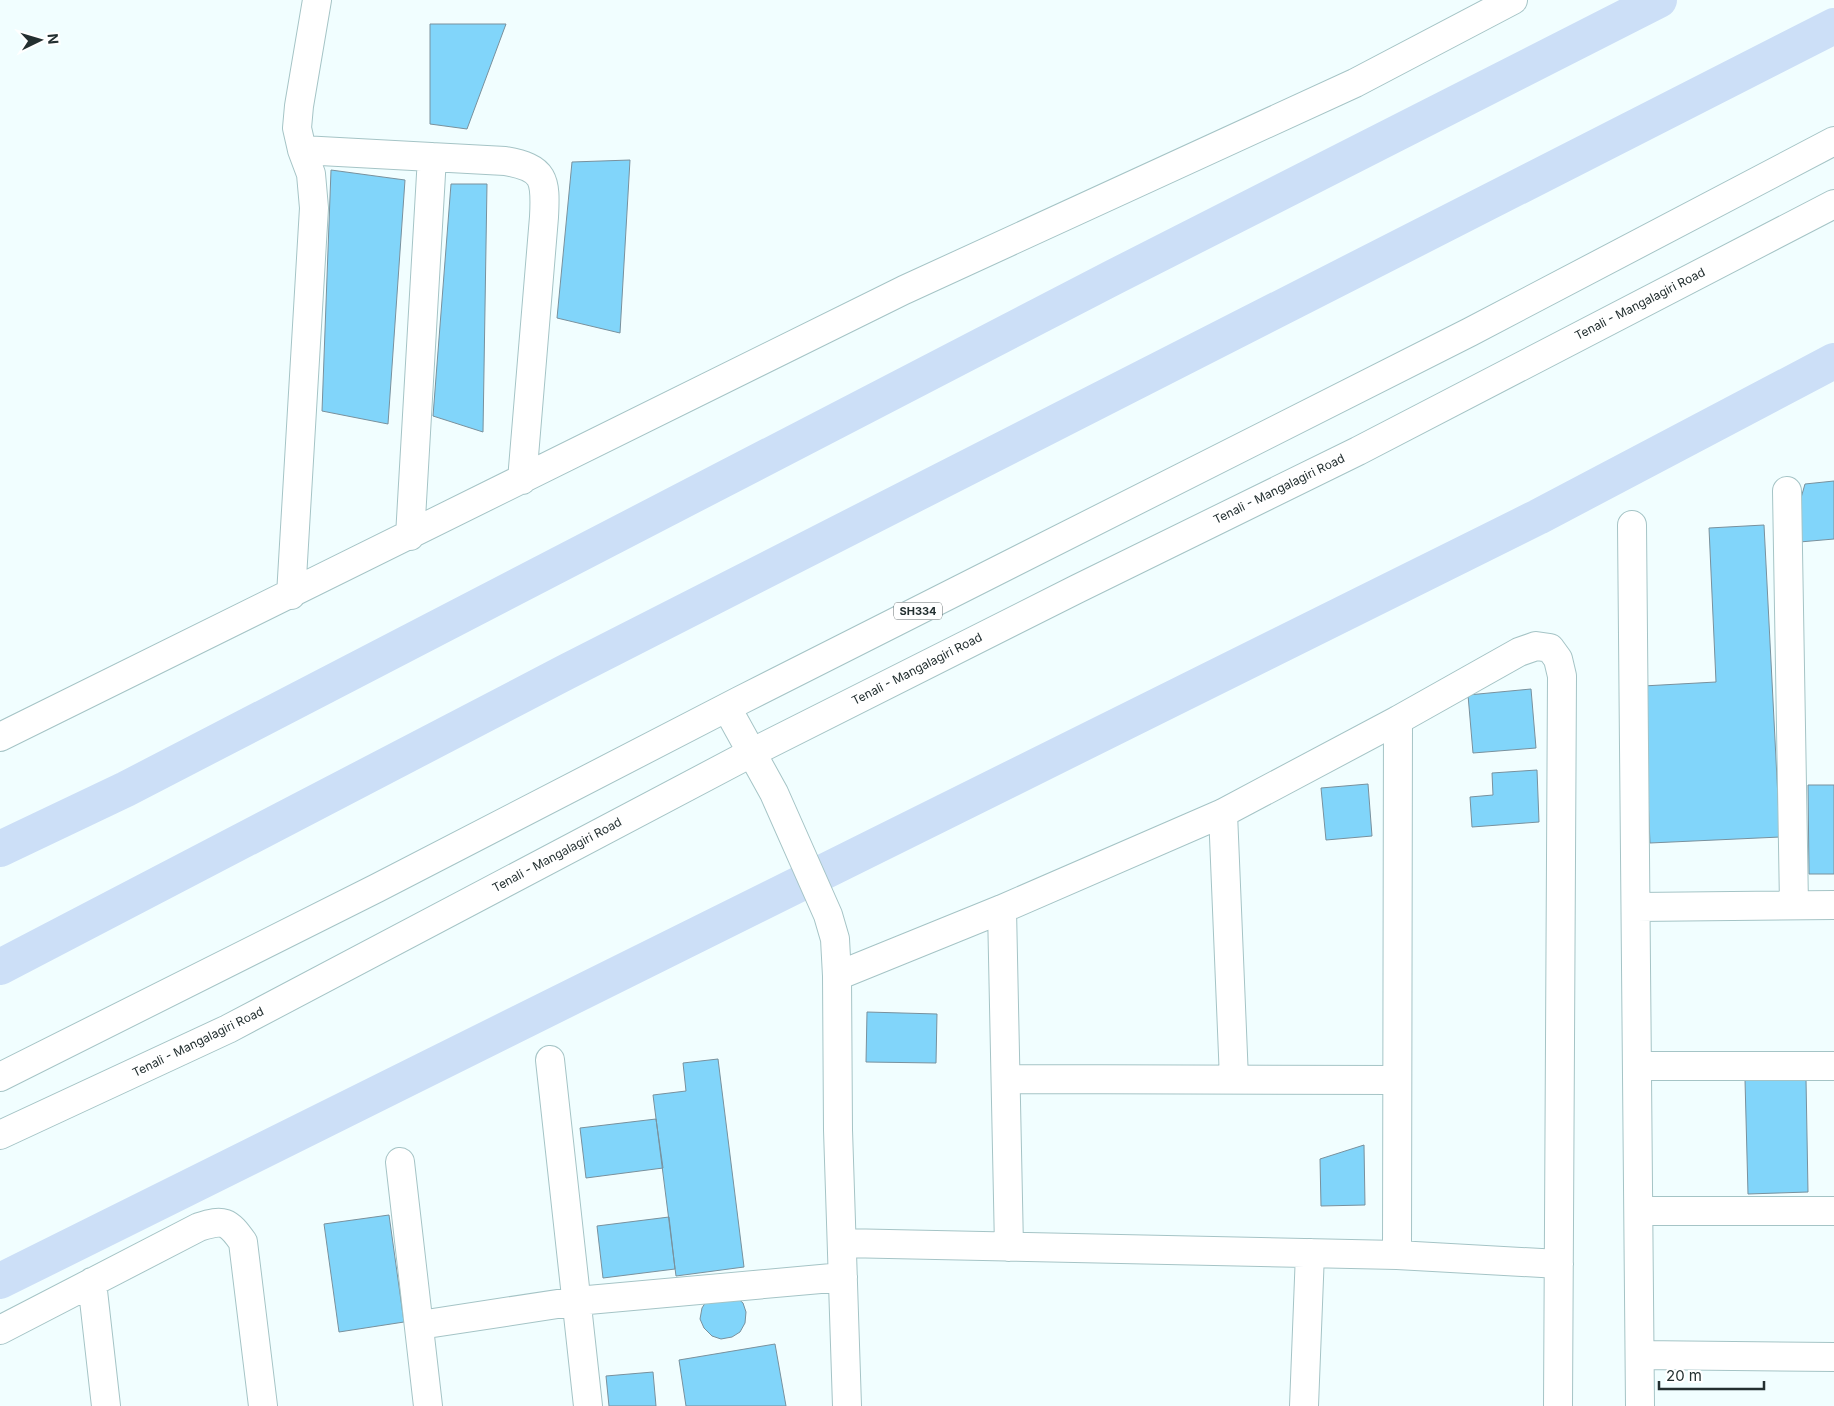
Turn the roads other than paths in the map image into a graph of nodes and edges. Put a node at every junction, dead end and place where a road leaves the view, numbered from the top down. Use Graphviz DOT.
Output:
graph roads {
  1 [pos="317,0"];
  2 [pos="1513,0"];
  3 [pos="1834,141"];
  4 [pos="302,150"];
  5 [pos="432,157"];
  6 [pos="1834,204"];
  7 [pos="522,480"];
  8 [pos="1787,491"];
  9 [pos="1632,525"];
  10 [pos="410,536"];
  11 [pos="291,595"];
  12 [pos="727,708"];
  13 [pos="1398,720"];
  14 [pos="0,737"];
  15 [pos="751,753"];
  16 [pos="1223,813"];
  17 [pos="1794,905"];
  18 [pos="1834,905"];
  19 [pos="1637,907"];
  20 [pos="1002,909"];
  21 [pos="837,976"];
  22 [pos="550,1060"];
  23 [pos="1638,1066"];
  24 [pos="1834,1066"];
  25 [pos="0,1077"];
  26 [pos="1006,1079"];
  27 [pos="1234,1079"];
  28 [pos="1397,1080"];
  29 [pos="0,1135"];
  30 [pos="400,1162"];
  31 [pos="1639,1211"];
  32 [pos="1834,1211"];
  33 [pos="842,1243"];
  34 [pos="1009,1247"];
  35 [pos="1310,1253"];
  36 [pos="1397,1255"];
  37 [pos="1559,1264"];
  38 [pos="843,1277"];
  39 [pos="92,1282"];
  40 [pos="577,1301"];
  41 [pos="420,1325"];
  42 [pos="0,1330"];
  43 [pos="1640,1355"];
  44 [pos="1834,1357"];
  45 [pos="106,1406"];
  46 [pos="262,1406"];
  47 [pos="428,1406"];
  48 [pos="588,1406"];
  49 [pos="847,1406"];
  50 [pos="1304,1406"];
  51 [pos="1558,1406"];
  52 [pos="1640,1406"];
  1 -- 4 [label="street"];
  2 -- 7 [label="street"];
  3 -- 12 [label="street, SH334"];
  4 -- 5 [label="street"];
  4 -- 11 [label="street"];
  5 -- 7 [label="street"];
  5 -- 10 [label="street"];
  6 -- 15 [label="street, Tenali - Mangalagiri Road"];
  7 -- 10 [label="street"];
  8 -- 17 [label="street"];
  9 -- 19 [label="street"];
  10 -- 11 [label="street"];
  11 -- 14 [label="street"];
  12 -- 15 [label="street"];
  12 -- 25 [label="street, SH334"];
  13 -- 16 [label="street"];
  13 -- 28 [label="street"];
  13 -- 37 [label="street"];
  15 -- 21 [label="street"];
  15 -- 29 [label="street, Tenali - Mangalagiri Road"];
  16 -- 20 [label="street"];
  16 -- 27 [label="street"];
  17 -- 18 [label="street"];
  17 -- 19 [label="street"];
  19 -- 23 [label="street"];
  20 -- 21 [label="street"];
  20 -- 26 [label="street"];
  21 -- 33 [label="street"];
  22 -- 40 [label="street"];
  23 -- 24 [label="street"];
  23 -- 31 [label="street"];
  26 -- 27 [label="street"];
  26 -- 34 [label="street"];
  27 -- 28 [label="street"];
  28 -- 36 [label="street"];
  30 -- 41 [label="street"];
  31 -- 32 [label="street"];
  31 -- 43 [label="street"];
  33 -- 34 [label="street"];
  33 -- 38 [label="street"];
  34 -- 35 [label="street"];
  35 -- 36 [label="street"];
  35 -- 50 [label="street"];
  36 -- 37 [label="street"];
  37 -- 51 [label="street"];
  38 -- 40 [label="street"];
  38 -- 49 [label="street"];
  39 -- 42 [label="street"];
  39 -- 45 [label="street"];
  39 -- 46 [label="street"];
  40 -- 41 [label="street"];
  40 -- 48 [label="street"];
  41 -- 47 [label="street"];
  43 -- 44 [label="street"];
  43 -- 52 [label="street"];
}
